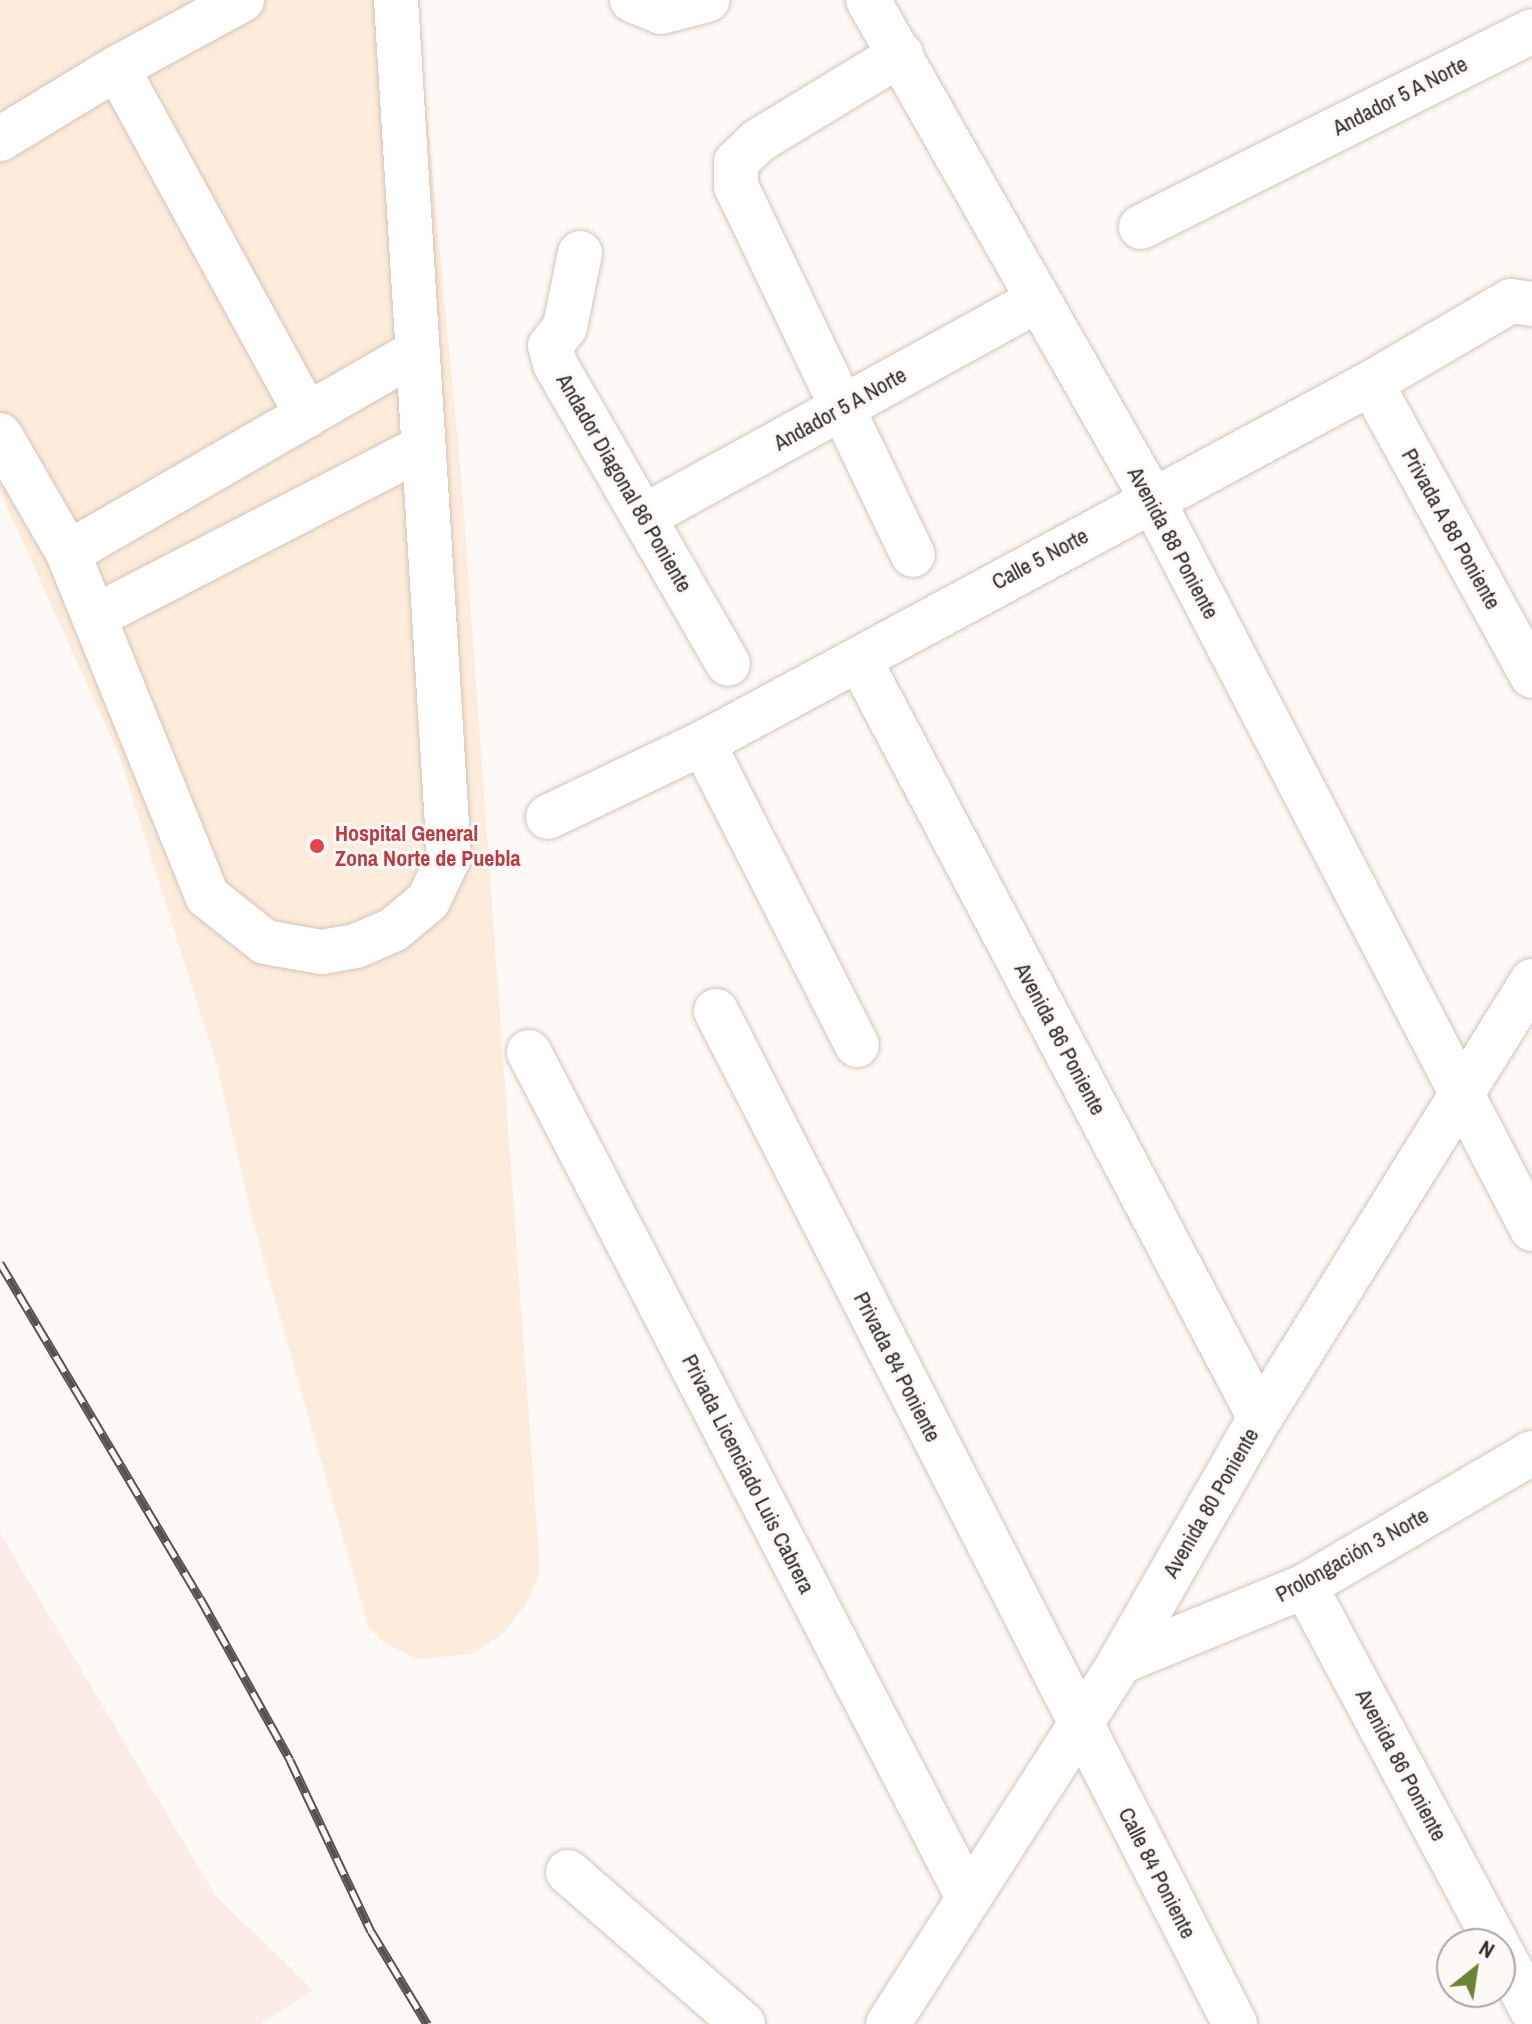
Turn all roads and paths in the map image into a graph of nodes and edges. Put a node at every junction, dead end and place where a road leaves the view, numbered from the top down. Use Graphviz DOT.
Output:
graph roads {
  1 [pos="242,0"];
  2 [pos="396,0"];
  3 [pos="632,0"];
  4 [pos="707,0"];
  5 [pos="868,0"];
  6 [pos="1532,31"];
  7 [pos="901,54"];
  8 [pos="117,68"];
  9 [pos="0,139"];
  10 [pos="1141,227"];
  11 [pos="580,253"];
  12 [pos="1036,301"];
  13 [pos="1531,303"];
  14 [pos="418,351"];
  15 [pos="1371,383"];
  16 [pos="845,406"];
  17 [pos="307,415"];
  18 [pos="0,435"];
  19 [pos="424,447"];
  20 [pos="1152,499"];
  21 [pos="645,516"];
  22 [pos="68,553"];
  23 [pos="913,555"];
  24 [pos="94,617"];
  25 [pos="859,659"];
  26 [pos="728,664"];
  27 [pos="1532,676"];
  28 [pos="703,743"];
  29 [pos="548,817"];
  30 [pos="1532,981"];
  31 [pos="716,1011"];
  32 [pos="857,1045"];
  33 [pos="529,1052"];
  34 [pos="1460,1097"];
  35 [pos="1532,1229"];
  36 [pos="1260,1418"];
  37 [pos="1532,1453"];
  38 [pos="1305,1586"];
  39 [pos="1120,1662"];
  40 [pos="1079,1723"];
  41 [pos="568,1872"];
  42 [pos="968,1897"];
  43 [pos="1488,1928"];
  44 [pos="1516,1980"];
  45 [pos="1532,2010"];
  46 [pos="743,2024"];
  47 [pos="888,2024"];
  48 [pos="1235,2024"];
  1 -- 8 [label="street"];
  2 -- 14 [label="street"];
  3 -- 4 [label="street"];
  5 -- 7 [label="street, Avenida 88 Poniente"];
  6 -- 10 [label="street, Andador 5 A Norte"];
  7 -- 12 [label="street, Avenida 88 Poniente"];
  7 -- 16 [label="street"];
  8 -- 9 [label="street"];
  8 -- 17 [label="street"];
  11 -- 21 [label="street, Andador Diagonal 86 Poniente"];
  12 -- 16 [label="street, Andador 5 A Norte"];
  12 -- 20 [label="street, Avenida 88 Poniente"];
  13 -- 15 [label="street, Calle 5 Norte"];
  14 -- 17 [label="street"];
  14 -- 19 [label="street"];
  15 -- 20 [label="street, Calle 5 Norte"];
  15 -- 27 [label="street, Privada A 88 Poniente"];
  16 -- 21 [label="street, Andador 5 A Norte"];
  16 -- 23 [label="street"];
  17 -- 22 [label="street"];
  18 -- 22 [label="street"];
  19 -- 24 [label="street"];
  19 -- 24 [label="street"];
  20 -- 25 [label="street, Calle 5 Norte"];
  20 -- 34 [label="street, Avenida 88 Poniente"];
  21 -- 26 [label="street, Andador Diagonal 86 Poniente"];
  22 -- 24 [label="street"];
  25 -- 28 [label="street, Calle 5 Norte"];
  25 -- 36 [label="street, Avenida 86 Poniente"];
  28 -- 29 [label="street, Calle 5 Norte"];
  28 -- 32 [label="street"];
  30 -- 34 [label="street, Avenida 80 Poniente"];
  31 -- 40 [label="street, Privada 84 Poniente"];
  33 -- 42 [label="street, Privada Licenciado Luis Cabrera"];
  34 -- 35 [label="street, Avenida 88 Poniente"];
  34 -- 36 [label="street, Avenida 80 Poniente"];
  36 -- 39 [label="street, Avenida 80 Poniente"];
  37 -- 38 [label="street, Prolongación 3 Norte"];
  38 -- 39 [label="street, Prolongación 3 Norte"];
  38 -- 43 [label="street, Avenida 86 Poniente"];
  39 -- 40 [label="street, Avenida 80 Poniente"];
  40 -- 42 [label="street, Avenida 80 Poniente"];
  40 -- 48 [label="street, Calle 84 Poniente"];
  41 -- 46 [label="street"];
  42 -- 47 [label="street, Avenida 80 Poniente"];
  44 -- 45 [label="street"];
}
